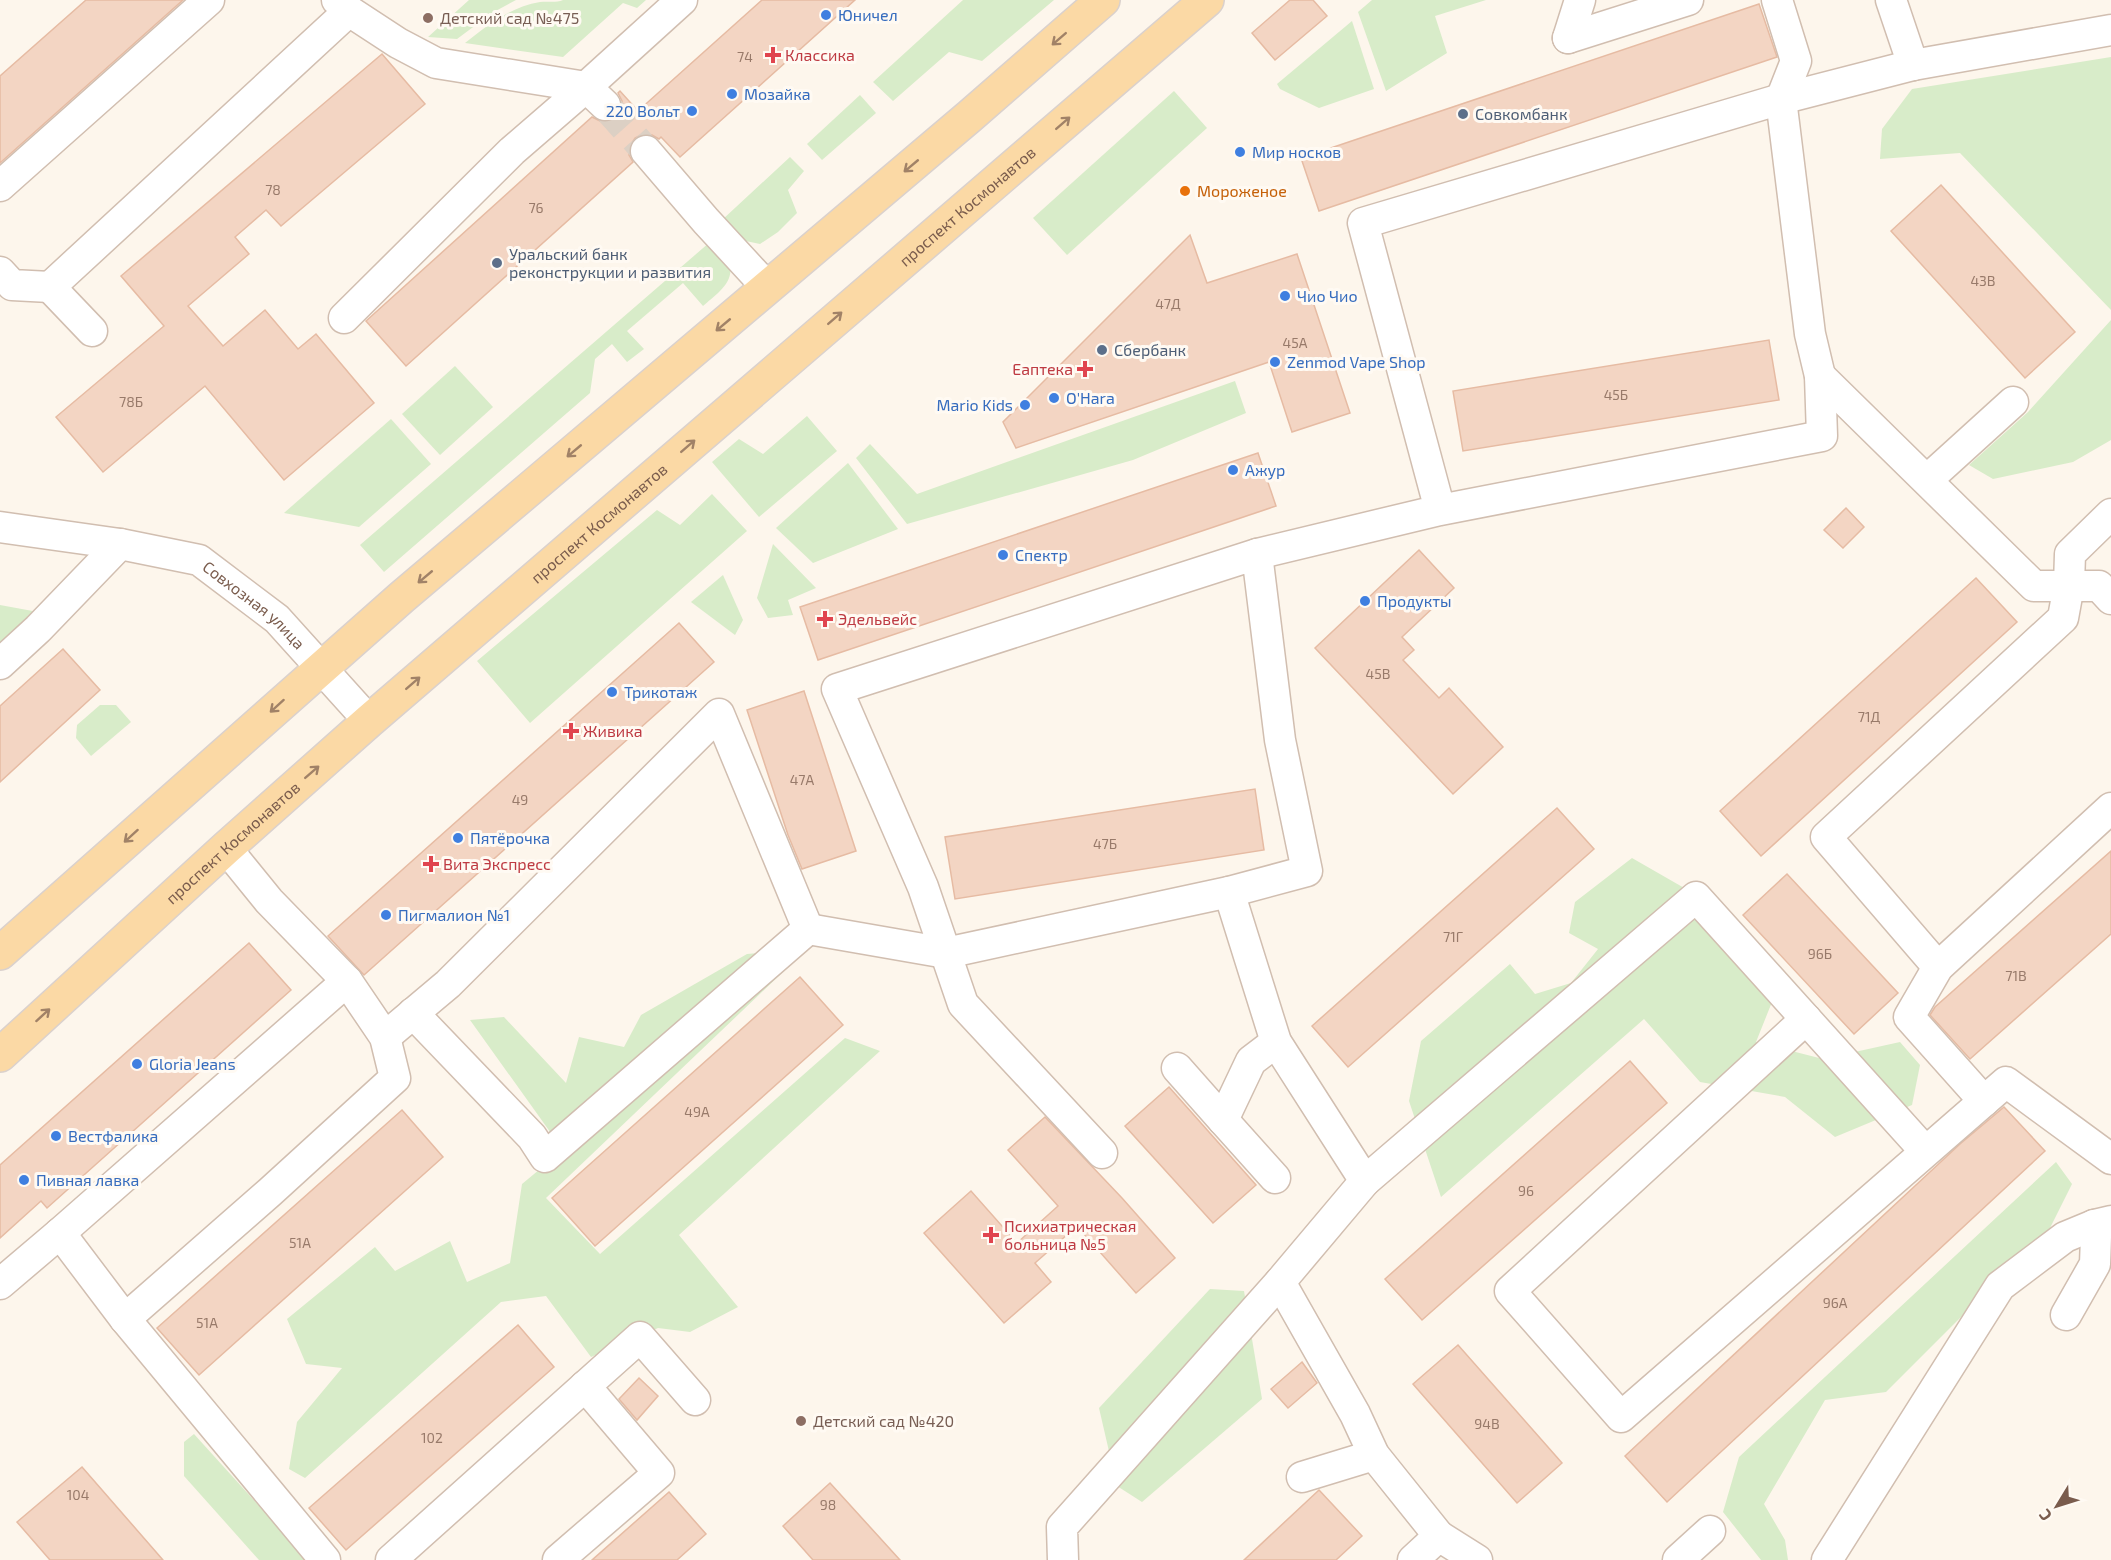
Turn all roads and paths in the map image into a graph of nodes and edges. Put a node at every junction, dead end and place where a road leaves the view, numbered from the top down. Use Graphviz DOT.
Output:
graph roads {
  1 [pos="209,0"];
  2 [pos="682,0"];
  3 [pos="1103,0"];
  4 [pos="1207,0"];
  5 [pos="1580,0"];
  6 [pos="1688,0"];
  7 [pos="1777,0"];
  8 [pos="1891,0"];
  9 [pos="343,6"];
  10 [pos="2111,30"];
  11 [pos="1913,65"];
  12 [pos="595,96"];
  13 [pos="1780,99"];
  14 [pos="646,151"];
  15 [pos="0,186"];
  16 [pos="0,272"];
  17 [pos="50,286"];
  18 [pos="767,287"];
  19 [pos="344,318"];
  20 [pos="92,331"];
  21 [pos="1820,376"];
  22 [pos="2013,402"];
  23 [pos="1927,480"];
  24 [pos="1440,510"];
  25 [pos="2111,514"];
  26 [pos="0,527"];
  27 [pos="120,544"];
  28 [pos="1257,554"];
  29 [pos="2069,585"];
  30 [pos="2111,599"];
  31 [pos="0,664"];
  32 [pos="321,667"];
  33 [pos="369,721"];
  34 [pos="2111,808"];
  35 [pos="226,848"];
  36 [pos="1229,892"];
  37 [pos="808,929"];
  38 [pos="0,953"];
  39 [pos="946,953"];
  40 [pos="1938,967"];
  41 [pos="347,981"];
  42 [pos="413,1013"];
  43 [pos="1806,1019"];
  44 [pos="385,1037"];
  45 [pos="1276,1042"];
  46 [pos="0,1055"];
  47 [pos="1177,1068"];
  48 [pos="1984,1101"];
  49 [pos="1223,1120"];
  50 [pos="1925,1151"];
  51 [pos="1102,1153"];
  52 [pos="2111,1159"];
  53 [pos="1275,1178"];
  54 [pos="1365,1181"];
  55 [pos="2102,1223"];
  56 [pos="60,1233"];
  57 [pos="1280,1282"];
  58 [pos="0,1284"];
  59 [pos="2066,1315"];
  60 [pos="125,1319"];
  61 [pos="585,1386"];
  62 [pos="695,1400"];
  63 [pos="1374,1455"];
  64 [pos="1302,1477"];
  65 [pos="1710,1531"];
  66 [pos="1439,1536"];
  67 [pos="325,1560"];
  68 [pos="391,1560"];
  69 [pos="558,1560"];
  70 [pos="1063,1560"];
  71 [pos="1413,1560"];
  72 [pos="1477,1560"];
  73 [pos="1678,1560"];
  74 [pos="1827,1560"];
  1 -- 15 [label="street"];
  2 -- 12 [label="street"];
  3 -- 18 [label="main road, one-way"];
  33 -- 4 [label="main road, проспект Космонавтов, one-way"];
  5 -- 6 [label="street"];
  7 -- 13 [label="street"];
  8 -- 11 [label="street"];
  9 -- 12 [label="street"];
  9 -- 17 [label="street"];
  10 -- 11 [label="street"];
  11 -- 13 [label="street"];
  12 -- 19 [label="street"];
  13 -- 21 [label="street"];
  13 -- 24 [label="street"];
  14 -- 18 [label="street"];
  16 -- 17 [label="street"];
  17 -- 20 [label="street"];
  18 -- 32 [label="main road, one-way"];
  21 -- 23 [label="street"];
  21 -- 24 [label="street"];
  22 -- 23 [label="street"];
  23 -- 29 [label="street"];
  24 -- 28 [label="street"];
  25 -- 29 [label="street"];
  26 -- 27 [label="street, Совхозная улица"];
  27 -- 31 [label="street"];
  27 -- 32 [label="street, Совхозная улица"];
  28 -- 36 [label="street"];
  28 -- 39 [label="street"];
  29 -- 30 [label="street"];
  29 -- 40 [label="street"];
  32 -- 33 [label="street, Совхозная улица"];
  32 -- 38 [label="main road, one-way"];
  35 -- 33 [label="main road, проспект Космонавтов, one-way"];
  34 -- 40 [label="street"];
  35 -- 41 [label="street"];
  46 -- 35 [label="main road, проспект Космонавтов, one-way"];
  36 -- 39 [label="street"];
  36 -- 45 [label="street"];
  37 -- 39 [label="street"];
  37 -- 42 [label="street"];
  37 -- 42 [label="street"];
  39 -- 51 [label="street"];
  40 -- 48 [label="street"];
  41 -- 44 [label="street"];
  41 -- 56 [label="street"];
  42 -- 44 [label="street"];
  43 -- 50 [label="street"];
  43 -- 50 [label="street"];
  43 -- 54 [label="street"];
  44 -- 60 [label="street"];
  45 -- 49 [label="street"];
  45 -- 54 [label="street"];
  47 -- 49 [label="street"];
  48 -- 50 [label="street"];
  48 -- 52 [label="street"];
  49 -- 53 [label="street"];
  54 -- 57 [label="street"];
  55 -- 59 [label="street"];
  55 -- 74 [label="street"];
  56 -- 58 [label="street"];
  56 -- 60 [label="street"];
  57 -- 63 [label="street"];
  57 -- 70 [label="street"];
  60 -- 67 [label="street"];
  61 -- 62 [label="street"];
  61 -- 68 [label="street"];
  61 -- 69 [label="street"];
  63 -- 64 [label="street"];
  63 -- 66 [label="street"];
  65 -- 73 [label="street"];
  66 -- 71 [label="street"];
  66 -- 72 [label="street"];
}
